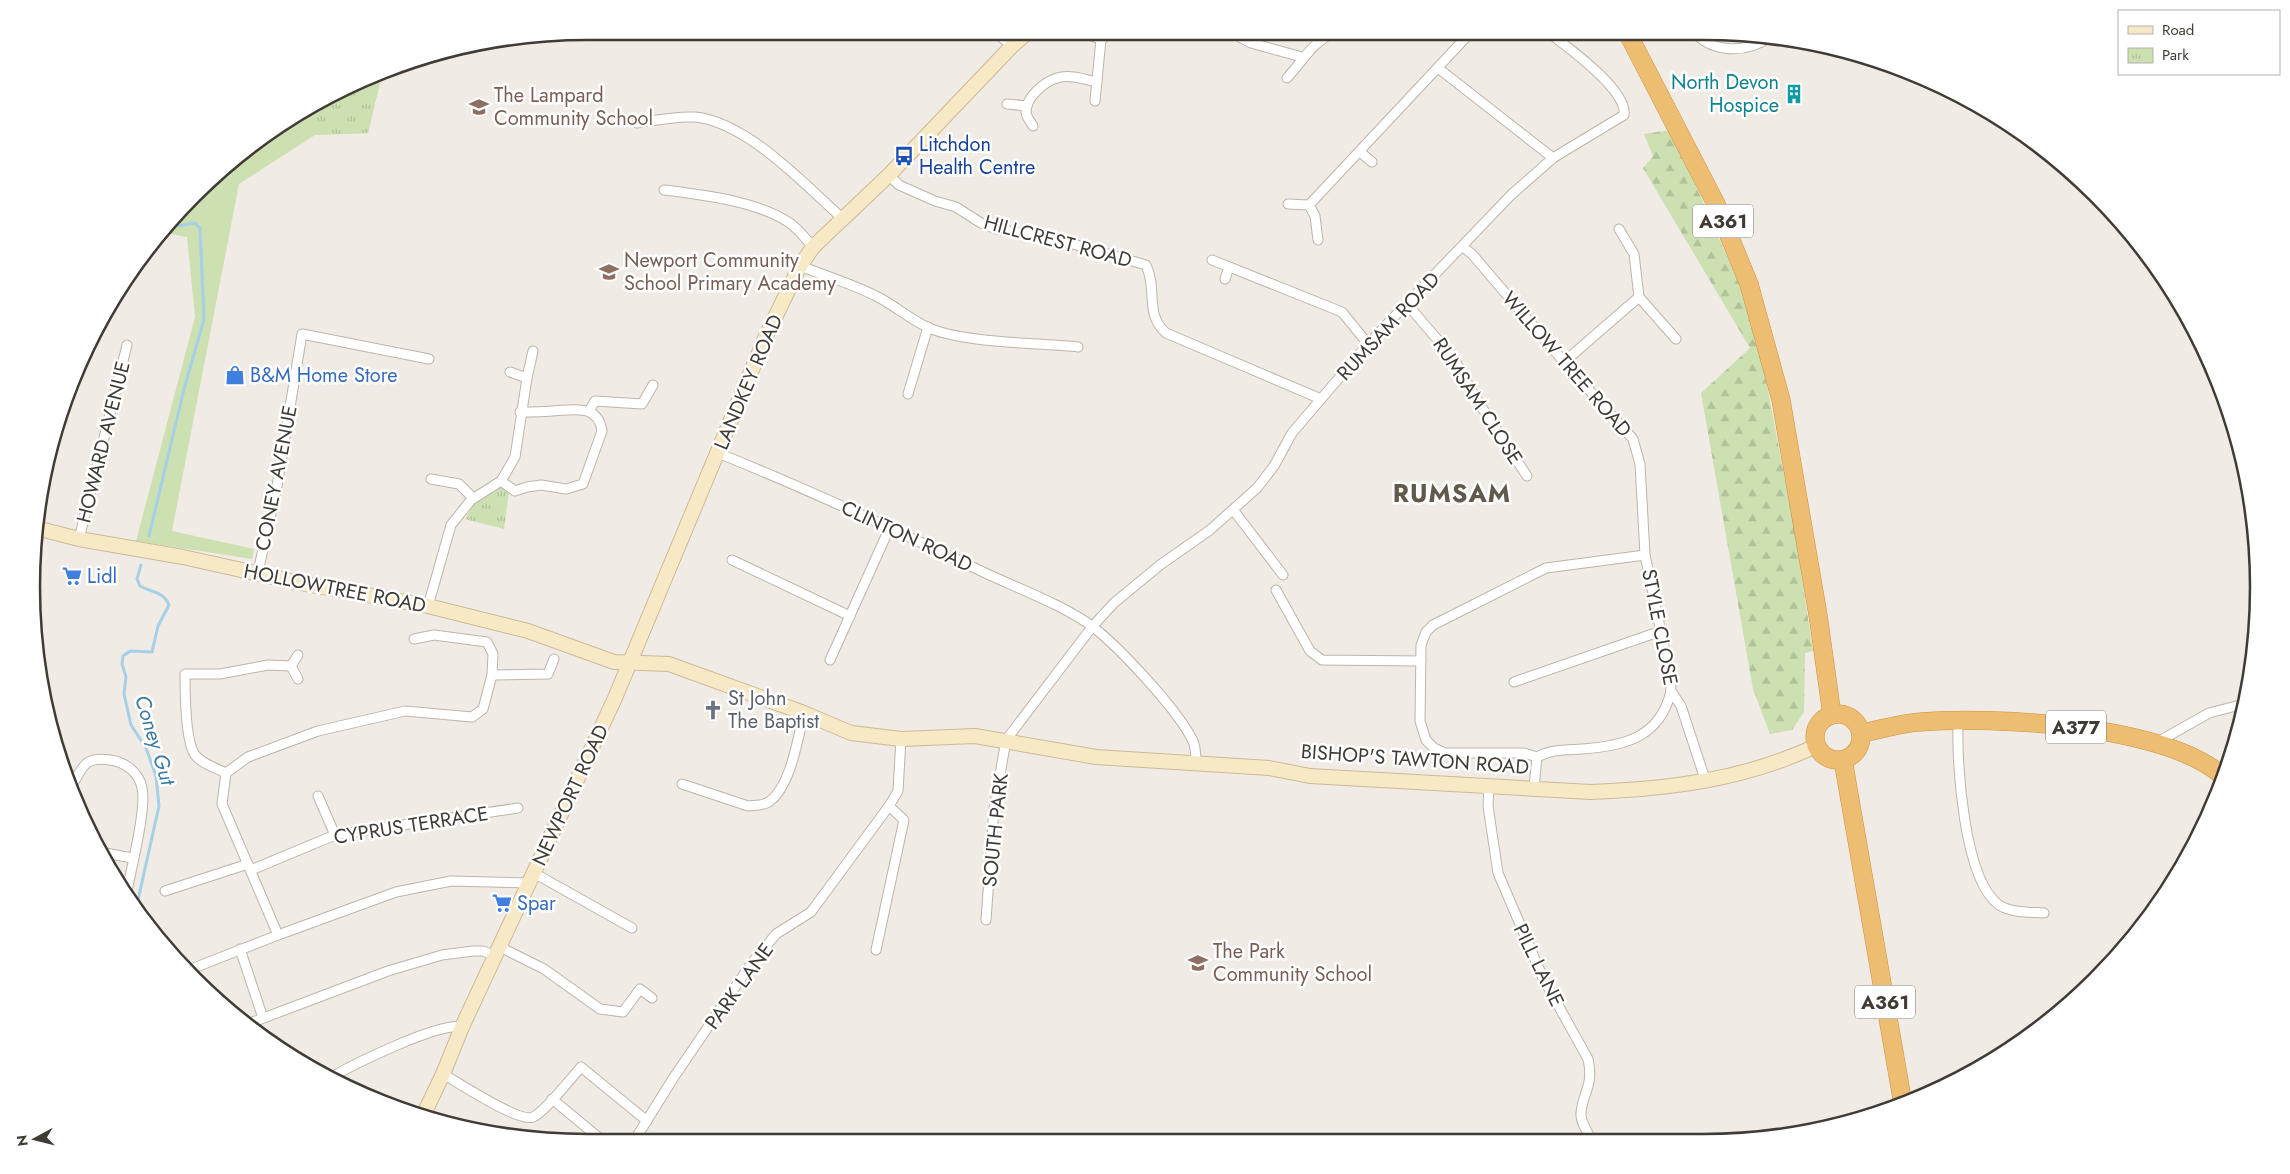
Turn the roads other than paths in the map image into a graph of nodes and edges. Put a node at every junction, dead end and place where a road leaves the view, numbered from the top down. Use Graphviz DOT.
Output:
graph roads {
  1 [pos="1005,40"];
  2 [pos="1019,40"];
  3 [pos="1101,40"];
  4 [pos="1246,40"];
  5 [pos="1321,40"];
  6 [pos="1464,40"];
  7 [pos="1558,40"];
  8 [pos="1631,40"];
  9 [pos="1704,40"];
  10 [pos="1760,43"];
  11 [pos="1012,46"];
  12 [pos="1302,57"];
  13 [pos="1438,68"];
  14 [pos="1287,78"];
  15 [pos="1096,82"];
  16 [pos="1095,101"];
  17 [pos="1007,104"];
  18 [pos="1027,106"];
  19 [pos="637,123"];
  20 [pos="1033,126"];
  21 [pos="1360,152"];
  22 [pos="1553,158"];
  23 [pos="1372,162"];
  24 [pos="889,175"];
  25 [pos="664,190"];
  26 [pos="1288,204"];
  27 [pos="1309,205"];
  28 [pos="842,218"];
  29 [pos="1619,229"];
  30 [pos="1318,240"];
  31 [pos="813,246"];
  32 [pos="1463,247"];
  33 [pos="1212,260"];
  34 [pos="800,266"];
  35 [pos="1229,267"];
  36 [pos="1225,279"];
  37 [pos="1635,300"];
  38 [pos="1407,304"];
  39 [pos="928,327"];
  40 [pos="1676,339"];
  41 [pos="1368,344"];
  42 [pos="127,345"];
  43 [pos="1078,347"];
  44 [pos="533,351"];
  45 [pos="429,359"];
  46 [pos="1564,362"];
  47 [pos="510,372"];
  48 [pos="527,378"];
  49 [pos="653,385"];
  50 [pos="908,394"];
  51 [pos="1321,399"];
  52 [pos="589,411"];
  53 [pos="520,412"];
  54 [pos="718,453"];
  55 [pos="1527,476"];
  56 [pos="431,479"];
  57 [pos="501,481"];
  58 [pos="474,498"];
  59 [pos="1234,510"];
  60 [pos="890,527"];
  61 [pos="43,530"];
  62 [pos="79,540"];
  63 [pos="1645,555"];
  64 [pos="732,560"];
  65 [pos="258,572"];
  66 [pos="1283,576"];
  67 [pos="1276,590"];
  68 [pos="428,606"];
  69 [pos="850,616"];
  70 [pos="1092,627"];
  71 [pos="1662,631"];
  72 [pos="414,639"];
  73 [pos="298,655"];
  74 [pos="554,659"];
  75 [pos="830,660"];
  76 [pos="1421,661"];
  77 [pos="630,663"];
  78 [pos="291,666"];
  79 [pos="492,675"];
  80 [pos="298,678"];
  81 [pos="1514,682"];
  82 [pos="1671,691"];
  83 [pos="2236,706"];
  84 [pos="804,713"];
  85 [pos="1832,715"];
  86 [pos="1958,721"];
  87 [pos="1861,733"];
  88 [pos="901,739"];
  89 [pos="1006,740"];
  90 [pos="2160,745"];
  91 [pos="1816,746"];
  92 [pos="1537,757"];
  93 [pos="1843,760"];
  94 [pos="1196,763"];
  95 [pos="2218,771"];
  96 [pos="226,773"];
  97 [pos="76,780"];
  98 [pos="1706,782"];
  99 [pos="682,784"];
  100 [pos="1489,785"];
  101 [pos="1534,788"];
  102 [pos="318,796"];
  103 [pos="889,806"];
  104 [pos="518,808"];
  105 [pos="335,835"];
  106 [pos="110,854"];
  107 [pos="132,858"];
  108 [pos="249,867"];
  109 [pos="532,878"];
  110 [pos="128,884"];
  111 [pos="165,891"];
  112 [pos="2044,913"];
  113 [pos="986,920"];
  114 [pos="632,928"];
  115 [pos="278,934"];
  116 [pos="240,949"];
  117 [pos="876,950"];
  118 [pos="498,952"];
  119 [pos="194,968"];
  120 [pos="652,998"];
  121 [pos="263,1018"];
  122 [pos="254,1021"];
  123 [pos="462,1026"];
  124 [pos="338,1074"];
  125 [pos="444,1074"];
  126 [pos="1902,1096"];
  127 [pos="552,1100"];
  128 [pos="426,1109"];
  129 [pos="647,1121"];
  130 [pos="594,1134"];
  131 [pos="639,1134"];
  132 [pos="1589,1134"];
  1 -- 11 [label="street"];
  2 -- 11 [label="main road, LANDKEY ROAD"];
  3 -- 15 [label="street"];
  4 -- 12 [label="street"];
  5 -- 12 [label="street"];
  6 -- 13 [label="street"];
  7 -- 22 [label="street, RUMSAM ROAD"];
  8 -- 85 [label="highway, A361"];
  9 -- 10 [label="street"];
  11 -- 24 [label="main road, LANDKEY ROAD"];
  12 -- 14 [label="street"];
  13 -- 21 [label="street"];
  13 -- 22 [label="street"];
  15 -- 16 [label="street"];
  15 -- 18 [label="street"];
  17 -- 18 [label="street"];
  18 -- 20 [label="street"];
  19 -- 28 [label="street"];
  21 -- 23 [label="street"];
  21 -- 27 [label="street"];
  22 -- 32 [label="street, RUMSAM ROAD"];
  24 -- 28 [label="main road, LANDKEY ROAD"];
  24 -- 51 [label="street, HILLCREST ROAD"];
  25 -- 31 [label="street"];
  26 -- 27 [label="street"];
  27 -- 30 [label="street"];
  28 -- 31 [label="main road, LANDKEY ROAD"];
  29 -- 37 [label="street"];
  31 -- 34 [label="main road, LANDKEY ROAD"];
  32 -- 38 [label="street, RUMSAM ROAD"];
  32 -- 46 [label="street, WILLOW TREE ROAD"];
  33 -- 35 [label="street"];
  34 -- 39 [label="street"];
  34 -- 54 [label="main road, LANDKEY ROAD"];
  35 -- 36 [label="street"];
  35 -- 41 [label="street"];
  37 -- 40 [label="street"];
  37 -- 46 [label="street"];
  38 -- 41 [label="street, RUMSAM ROAD"];
  38 -- 55 [label="street, RUMSAM CLOSE"];
  39 -- 43 [label="street"];
  39 -- 50 [label="street"];
  41 -- 51 [label="street, RUMSAM ROAD"];
  42 -- 62 [label="street, HOWARD AVENUE"];
  44 -- 48 [label="street"];
  45 -- 65 [label="street, CONEY AVENUE"];
  46 -- 63 [label="street, WILLOW TREE ROAD"];
  47 -- 48 [label="street"];
  48 -- 53 [label="street"];
  49 -- 52 [label="street"];
  51 -- 59 [label="street, RUMSAM ROAD"];
  52 -- 53 [label="street"];
  52 -- 57 [label="street"];
  53 -- 57 [label="street"];
  54 -- 60 [label="street, CLINTON ROAD"];
  54 -- 77 [label="main road, LANDKEY ROAD"];
  56 -- 58 [label="street"];
  57 -- 58 [label="street"];
  58 -- 68 [label="street"];
  59 -- 66 [label="street"];
  59 -- 70 [label="street, RUMSAM ROAD"];
  60 -- 69 [label="street"];
  60 -- 70 [label="street, CLINTON ROAD"];
  61 -- 62 [label="main road, HOLLOWTREE ROAD"];
  62 -- 65 [label="main road, HOLLOWTREE ROAD"];
  63 -- 71 [label="street, STYLE CLOSE"];
  63 -- 76 [label="street"];
  64 -- 69 [label="street"];
  65 -- 68 [label="main road, HOLLOWTREE ROAD"];
  67 -- 76 [label="street"];
  68 -- 77 [label="main road, HOLLOWTREE ROAD"];
  69 -- 75 [label="street"];
  70 -- 89 [label="street, RUMSAM ROAD"];
  70 -- 94 [label="street, CLINTON ROAD"];
  71 -- 81 [label="street"];
  71 -- 82 [label="street, STYLE CLOSE"];
  72 -- 79 [label="street"];
  73 -- 78 [label="street"];
  74 -- 79 [label="street"];
  76 -- 92 [label="street"];
  77 -- 84 [label="main road, HOLLOWTREE ROAD"];
  77 -- 109 [label="main road, NEWPORT ROAD"];
  78 -- 80 [label="street"];
  78 -- 96 [label="street"];
  79 -- 96 [label="street"];
  82 -- 92 [label="street"];
  82 -- 98 [label="street, STYLE CLOSE"];
  83 -- 90 [label="street"];
  84 -- 88 [label="main road, BISHOP'S TAWTON ROAD"];
  84 -- 99 [label="street"];
  85 -- 87 [label="highway"];
  85 -- 91 [label="highway"];
  86 -- 87 [label="highway, A377"];
  86 -- 90 [label="highway, A377"];
  86 -- 112 [label="street"];
  87 -- 93 [label="highway"];
  88 -- 89 [label="main road, BISHOP'S TAWTON ROAD"];
  88 -- 103 [label="street, PARK LANE"];
  89 -- 94 [label="main road, BISHOP'S TAWTON ROAD"];
  89 -- 113 [label="street, SOUTH PARK"];
  90 -- 95 [label="highway, A377"];
  91 -- 93 [label="highway"];
  91 -- 98 [label="main road, BISHOP'S TAWTON ROAD"];
  92 -- 101 [label="street"];
  93 -- 126 [label="highway, A361"];
  94 -- 100 [label="main road, BISHOP'S TAWTON ROAD"];
  96 -- 108 [label="street"];
  97 -- 107 [label="street"];
  98 -- 101 [label="main road, BISHOP'S TAWTON ROAD"];
  100 -- 101 [label="main road, BISHOP'S TAWTON ROAD"];
  100 -- 132 [label="street, PILL LANE"];
  102 -- 105 [label="street"];
  103 -- 117 [label="street"];
  103 -- 129 [label="street, PARK LANE"];
  104 -- 105 [label="street, CYPRUS TERRACE"];
  105 -- 108 [label="street, CYPRUS TERRACE"];
  106 -- 107 [label="street"];
  107 -- 110 [label="street"];
  108 -- 111 [label="street, CYPRUS TERRACE"];
  108 -- 115 [label="street"];
  109 -- 114 [label="street"];
  109 -- 115 [label="street"];
  109 -- 118 [label="main road, NEWPORT ROAD"];
  115 -- 116 [label="street"];
  116 -- 119 [label="street"];
  116 -- 121 [label="street"];
  118 -- 120 [label="street"];
  118 -- 121 [label="street"];
  118 -- 123 [label="main road, NEWPORT ROAD"];
  121 -- 122 [label="street"];
  123 -- 124 [label="street"];
  123 -- 125 [label="main road, NEWPORT ROAD"];
  125 -- 127 [label="street"];
  125 -- 128 [label="main road, NEWPORT ROAD"];
  127 -- 129 [label="street"];
  127 -- 130 [label="street"];
  129 -- 131 [label="street, PARK LANE"];
}
